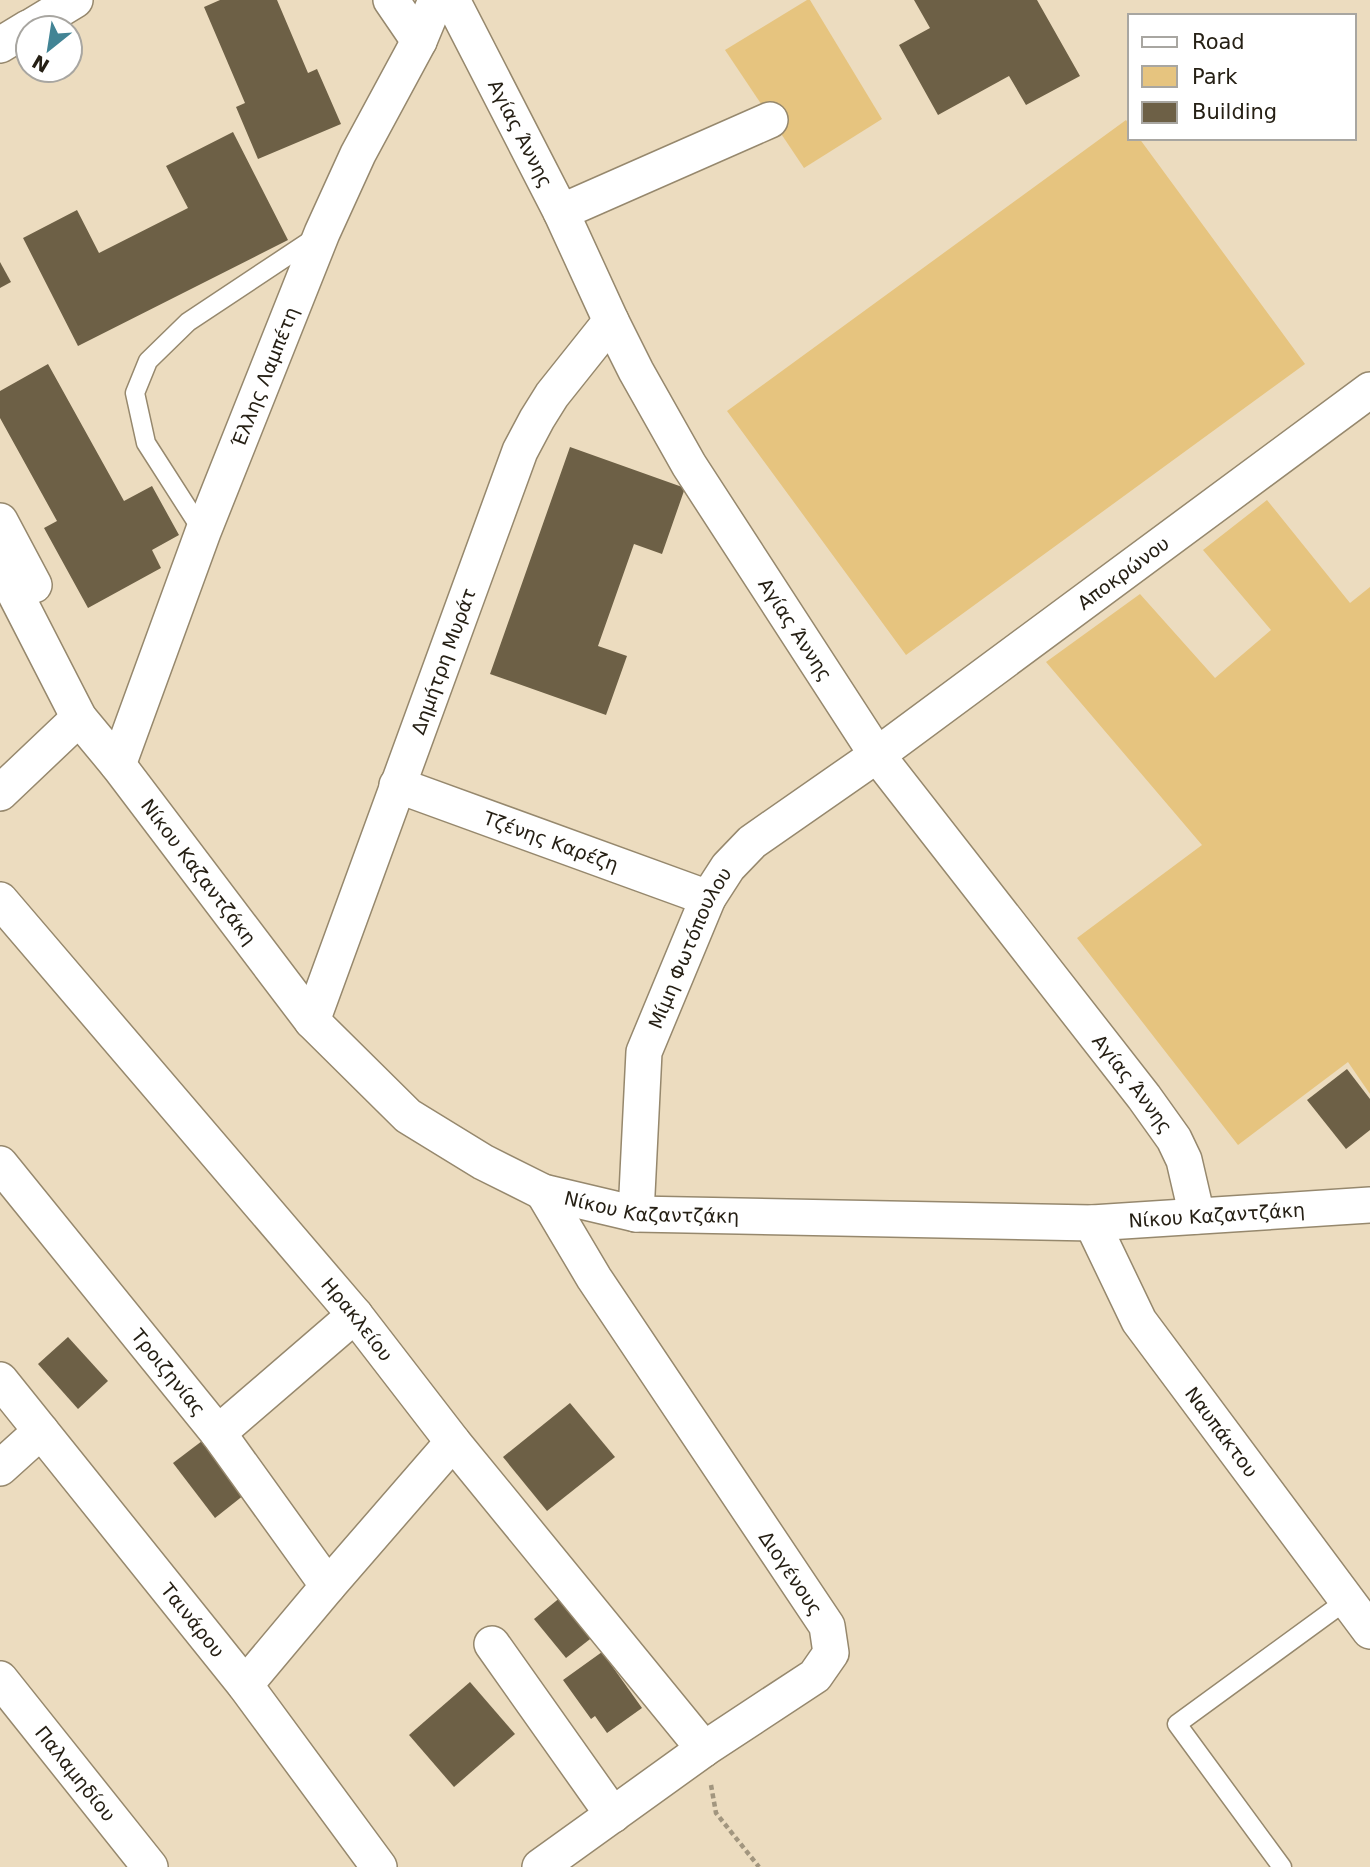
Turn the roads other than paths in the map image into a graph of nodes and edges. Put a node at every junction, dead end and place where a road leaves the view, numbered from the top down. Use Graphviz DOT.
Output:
graph roads {
  1 [pos="75,0"];
  2 [pos="391,0"];
  3 [pos="436,0"];
  4 [pos="452,0"];
  5 [pos="52,14"];
  6 [pos="419,41"];
  7 [pos="770,120"];
  8 [pos="561,212"];
  9 [pos="322,233"];
  10 [pos="611,320"];
  11 [pos="1370,390"];
  12 [pos="0,522"];
  13 [pos="203,532"];
  14 [pos="0,564"];
  15 [pos="79,718"];
  16 [pos="877,755"];
  17 [pos="118,765"];
  18 [pos="397,785"];
  19 [pos="0,793"];
  20 [pos="708,898"];
  21 [pos="0,900"];
  22 [pos="312,1021"];
  23 [pos="0,1164"];
  24 [pos="543,1192"];
  25 [pos="1370,1205"];
  26 [pos="636,1214"];
  27 [pos="1197,1216"];
  28 [pos="1092,1223"];
  29 [pos="355,1315"];
  30 [pos="0,1380"];
  31 [pos="41,1431"];
  32 [pos="218,1433"];
  33 [pos="453,1442"];
  34 [pos="0,1468"];
  35 [pos="328,1586"];
  36 [pos="1347,1600"];
  37 [pos="1370,1631"];
  38 [pos="492,1644"];
  39 [pos="0,1679"];
  40 [pos="245,1685"];
  41 [pos="704,1749"];
  42 [pos="613,1815"];
  43 [pos="150,1867"];
  44 [pos="379,1867"];
  45 [pos="540,1867"];
  46 [pos="1282,1867"];
  1 -- 5 [label="street"];
  2 -- 6 [label="street"];
  3 -- 6 [label="street, Έλλης Λαμπέτη"];
  4 -- 8 [label="street, Αγίας Άννης"];
  6 -- 9 [label="street, Έλλης Λαμπέτη"];
  7 -- 8 [label="street"];
  8 -- 10 [label="street, Αγίας Άννης"];
  9 -- 13 [label="street, Έλλης Λαμπέτη"];
  9 -- 13 [label="lane"];
  10 -- 16 [label="street, Αγίας Άννης"];
  10 -- 18 [label="street, Δημήτρη Μυράτ"];
  11 -- 16 [label="street, Αποκρώνου"];
  12 -- 17 [label="street, Νίκου Καζαντζάκη"];
  13 -- 17 [label="street, Έλλης Λαμπέτη"];
  14 -- 15 [label="street, Νίκου Καζαντζάκη"];
  15 -- 17 [label="street, Νίκου Καζαντζάκη"];
  15 -- 19 [label="street"];
  16 -- 20 [label="street, Μίμη Φωτόπουλου"];
  16 -- 27 [label="street, Αγίας Άννης"];
  17 -- 22 [label="street, Νίκου Καζαντζάκη"];
  18 -- 20 [label="street, Τζένης Καρέζη"];
  18 -- 22 [label="street, Δημήτρη Μυράτ"];
  20 -- 26 [label="street, Μίμη Φωτόπουλου"];
  21 -- 29 [label="street, Ηρακλείου"];
  22 -- 24 [label="street, Νίκου Καζαντζάκη"];
  23 -- 32 [label="street, Τροιζηνίας"];
  24 -- 26 [label="street, Νίκου Καζαντζάκη"];
  24 -- 41 [label="street, Διογένους"];
  25 -- 27 [label="street, Νίκου Καζαντζάκη"];
  26 -- 28 [label="street, Νίκου Καζαντζάκη"];
  27 -- 28 [label="street, Νίκου Καζαντζάκη"];
  28 -- 36 [label="street, Ναυπάκτου"];
  29 -- 32 [label="street"];
  29 -- 33 [label="street, Ηρακλείου"];
  30 -- 31 [label="street, Ταινάρου"];
  31 -- 34 [label="street"];
  31 -- 40 [label="street, Ταινάρου"];
  32 -- 35 [label="street, Τροιζηνίας"];
  33 -- 35 [label="street"];
  33 -- 41 [label="street, Ηρακλείου"];
  35 -- 40 [label="street"];
  36 -- 37 [label="street, Ναυπάκτου"];
  36 -- 46 [label="lane"];
  38 -- 42 [label="street"];
  39 -- 43 [label="street, Παλαμηδίου"];
  40 -- 44 [label="street, Ταινάρου"];
  41 -- 42 [label="street, Διογένους"];
  42 -- 45 [label="street, Διογένους"];
}
